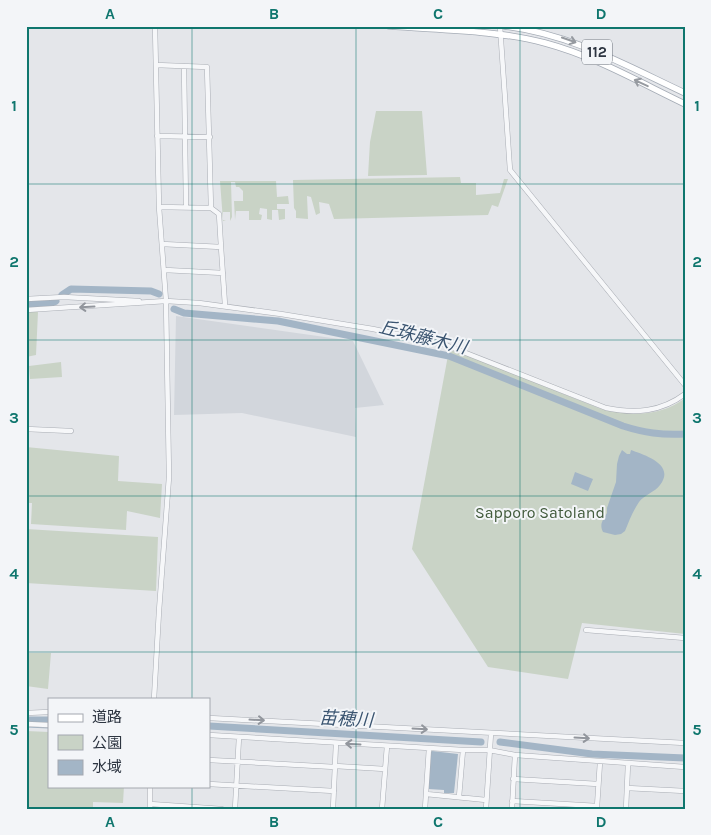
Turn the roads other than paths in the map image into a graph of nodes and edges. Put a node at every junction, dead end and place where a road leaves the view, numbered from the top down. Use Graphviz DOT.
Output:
graph roads {
  1 [pos="156,26"];
  2 [pos="389,26"];
  3 [pos="500,26"];
  4 [pos="504,26"];
  5 [pos="500,36"];
  6 [pos="156,65"];
  7 [pos="184,66"];
  8 [pos="685,93"];
  9 [pos="685,104"];
  10 [pos="157,136"];
  11 [pos="185,136"];
  12 [pos="210,137"];
  13 [pos="159,206"];
  14 [pos="186,207"];
  15 [pos="211,208"];
  16 [pos="162,244"];
  17 [pos="221,247"];
  18 [pos="165,270"];
  19 [pos="222,273"];
  20 [pos="26,299"];
  21 [pos="166,301"];
  22 [pos="153,302"];
  23 [pos="224,305"];
  24 [pos="26,310"];
  25 [pos="685,385"];
  26 [pos="685,394"];
  27 [pos="26,429"];
  28 [pos="71,431"];
  29 [pos="586,630"];
  30 [pos="685,638"];
  31 [pos="154,698"];
  32 [pos="48,712"];
  33 [pos="26,713"];
  34 [pos="210,718"];
  35 [pos="26,724"];
  36 [pos="48,725"];
  37 [pos="491,733"];
  38 [pos="210,735"];
  39 [pos="239,737"];
  40 [pos="336,743"];
  41 [pos="685,744"];
  42 [pos="387,746"];
  43 [pos="430,748"];
  44 [pos="463,750"];
  45 [pos="489,750"];
  46 [pos="515,755"];
  47 [pos="210,760"];
  48 [pos="238,762"];
  49 [pos="600,762"];
  50 [pos="628,764"];
  51 [pos="335,767"];
  52 [pos="685,767"];
  53 [pos="385,769"];
  54 [pos="514,779"];
  55 [pos="210,784"];
  56 [pos="598,784"];
  57 [pos="236,786"];
  58 [pos="150,788"];
  59 [pos="627,788"];
  60 [pos="685,790"];
  61 [pos="334,791"];
  62 [pos="426,794"];
  63 [pos="459,797"];
  64 [pos="486,800"];
  65 [pos="512,801"];
  66 [pos="150,806"];
  67 [pos="597,807"];
  68 [pos="179,808"];
  69 [pos="206,808"];
  70 [pos="222,809"];
  71 [pos="235,809"];
  72 [pos="334,809"];
  73 [pos="382,809"];
  74 [pos="425,809"];
  75 [pos="486,809"];
  76 [pos="512,809"];
  77 [pos="626,809"];
  1 -- 6 [label="street"];
  2 -- 5 [label="main road, 112"];
  3 -- 5 [label="street"];
  4 -- 8 [label="main road, 112, one-way"];
  9 -- 5 [label="main road, 112, one-way"];
  5 -- 25 [label="street"];
  6 -- 7 [label="street"];
  6 -- 10 [label="street"];
  7 -- 11 [label="street"];
  7 -- 12 [label="street"];
  10 -- 11 [label="street"];
  10 -- 13 [label="street"];
  11 -- 12 [label="street"];
  11 -- 14 [label="street"];
  12 -- 15 [label="street"];
  13 -- 14 [label="street"];
  13 -- 16 [label="street"];
  14 -- 15 [label="street"];
  15 -- 17 [label="street"];
  16 -- 17 [label="street"];
  16 -- 18 [label="street"];
  17 -- 19 [label="street"];
  18 -- 19 [label="street"];
  18 -- 21 [label="street"];
  19 -- 23 [label="street"];
  20 -- 22 [label="street"];
  21 -- 22 [label="street"];
  21 -- 23 [label="street"];
  21 -- 31 [label="street"];
  22 -- 24 [label="street, one-way"];
  23 -- 26 [label="street"];
  27 -- 28 [label="street"];
  29 -- 30 [label="street"];
  32 -- 33 [label="street"];
  34 -- 37 [label="street, one-way"];
  35 -- 36 [label="street"];
  37 -- 41 [label="street, one-way"];
  37 -- 45 [label="street"];
  38 -- 39 [label="street"];
  39 -- 40 [label="street"];
  39 -- 48 [label="street"];
  42 -- 40 [label="street, one-way"];
  40 -- 51 [label="street"];
  42 -- 43 [label="street"];
  42 -- 53 [label="street"];
  43 -- 44 [label="street"];
  43 -- 62 [label="street"];
  44 -- 45 [label="street"];
  44 -- 63 [label="street"];
  45 -- 46 [label="street"];
  45 -- 64 [label="street"];
  46 -- 49 [label="street"];
  46 -- 54 [label="street"];
  47 -- 48 [label="street"];
  48 -- 51 [label="street"];
  48 -- 57 [label="street"];
  49 -- 50 [label="street"];
  49 -- 56 [label="street"];
  50 -- 52 [label="street"];
  50 -- 59 [label="street"];
  51 -- 53 [label="street"];
  51 -- 61 [label="street"];
  53 -- 73 [label="street"];
  54 -- 56 [label="street"];
  54 -- 65 [label="street"];
  55 -- 57 [label="street"];
  56 -- 67 [label="street"];
  57 -- 61 [label="street"];
  57 -- 71 [label="street"];
  58 -- 66 [label="street"];
  59 -- 60 [label="street"];
  59 -- 77 [label="street"];
  61 -- 72 [label="street"];
  62 -- 63 [label="street"];
  62 -- 74 [label="street"];
  63 -- 64 [label="street"];
  64 -- 75 [label="street"];
  65 -- 67 [label="street"];
  65 -- 76 [label="street"];
  66 -- 68 [label="street"];
  68 -- 69 [label="street"];
  69 -- 70 [label="street"];
}
